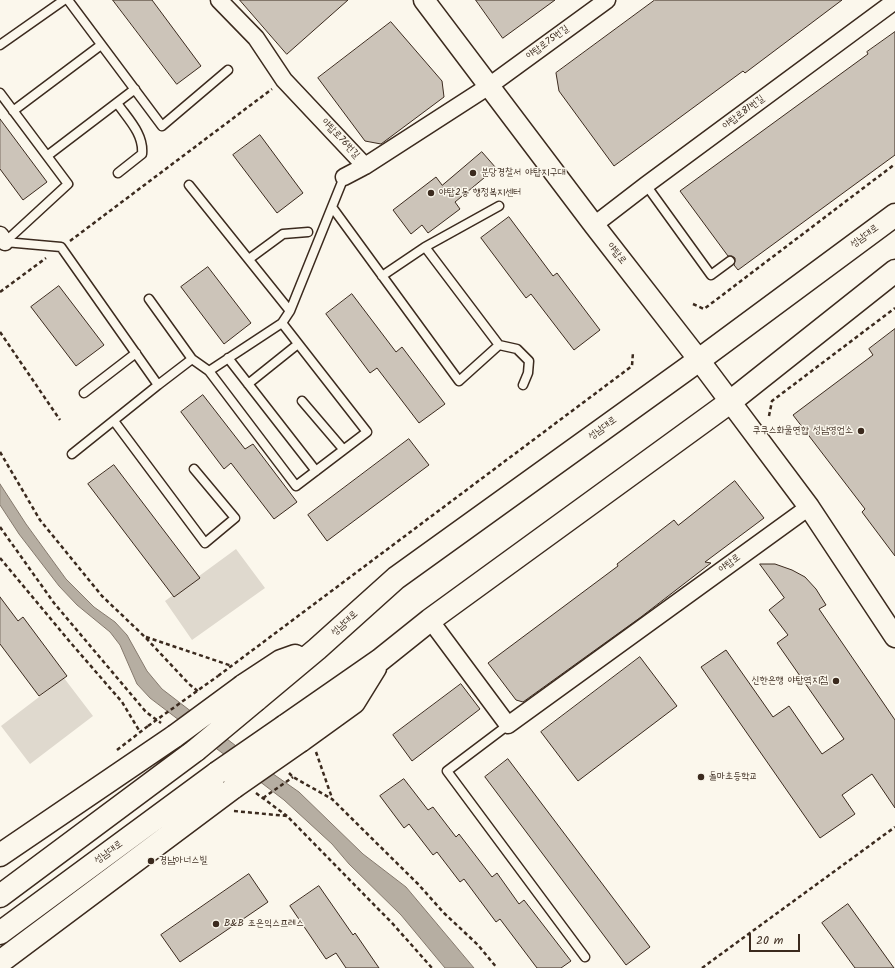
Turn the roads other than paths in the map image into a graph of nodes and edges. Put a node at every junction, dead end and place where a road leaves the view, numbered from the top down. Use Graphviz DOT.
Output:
graph roads {
  1 [pos="64,0"];
  2 [pos="68,0"];
  3 [pos="219,0"];
  4 [pos="424,0"];
  5 [pos="607,0"];
  6 [pos="895,1"];
  7 [pos="102,45"];
  8 [pos="0,46"];
  9 [pos="228,70"];
  10 [pos="489,86"];
  11 [pos="135,90"];
  12 [pos="0,93"];
  13 [pos="117,103"];
  14 [pos="13,111"];
  15 [pos="47,156"];
  16 [pos="365,166"];
  17 [pos="118,173"];
  18 [pos="344,177"];
  19 [pos="189,185"];
  20 [pos="646,185"];
  21 [pos="499,206"];
  22 [pos="332,207"];
  23 [pos="895,215"];
  24 [pos="594,225"];
  25 [pos="308,232"];
  26 [pos="3,238"];
  27 [pos="425,247"];
  28 [pos="249,259"];
  29 [pos="730,262"];
  30 [pos="895,271"];
  31 [pos="382,276"];
  32 [pos="149,299"];
  33 [pos="290,312"];
  34 [pos="282,323"];
  35 [pos="298,344"];
  36 [pos="500,345"];
  37 [pos="136,353"];
  38 [pos="228,358"];
  39 [pos="192,359"];
  40 [pos="699,360"];
  41 [pos="209,371"];
  42 [pos="248,384"];
  43 [pos="523,385"];
  44 [pos="158,386"];
  45 [pos="84,393"];
  46 [pos="302,400"];
  47 [pos="730,402"];
  48 [pos="114,421"];
  49 [pos="343,449"];
  50 [pos="72,454"];
  51 [pos="194,469"];
  52 [pos="316,471"];
  53 [pos="809,507"];
  54 [pos="430,620"];
  55 [pos="895,637"];
  56 [pos="249,693"];
  57 [pos="508,725"];
  58 [pos="300,738"];
  59 [pos="0,855"];
  60 [pos="0,896"];
  61 [pos="0,933"];
  62 [pos="585,957"];
  63 [pos="0,962"];
  1 -- 8 [label="lane"];
  2 -- 7 [label="lane"];
  3 -- 16 [label="street, 야탑로76번길"];
  4 -- 10 [label="street, 야탑로"];
  5 -- 10 [label="street, 야탑로75번길"];
  6 -- 20 [label="street, 야탑로81번길"];
  7 -- 11 [label="lane"];
  7 -- 14 [label="lane"];
  9 -- 11 [label="lane"];
  10 -- 16 [label="street, 야탑로76번길"];
  10 -- 24 [label="street, 야탑로"];
  11 -- 13 [label="lane"];
  12 -- 14 [label="lane"];
  13 -- 15 [label="lane"];
  13 -- 17 [label="lane"];
  14 -- 15 [label="lane"];
  15 -- 26 [label="lane"];
  16 -- 18 [label="street"];
  18 -- 22 [label="lane"];
  19 -- 28 [label="lane"];
  20 -- 24 [label="street, 야탑로81번길"];
  20 -- 29 [label="lane"];
  21 -- 27 [label="lane"];
  22 -- 31 [label="lane"];
  22 -- 33 [label="lane"];
  23 -- 40 [label="main road, 성남대로"];
  24 -- 40 [label="street, 야탑로"];
  25 -- 28 [label="lane"];
  26 -- 37 [label="lane"];
  27 -- 31 [label="lane"];
  27 -- 36 [label="lane"];
  28 -- 33 [label="lane"];
  30 -- 47 [label="main road"];
  31 -- 36 [label="lane"];
  32 -- 39 [label="lane"];
  33 -- 34 [label="lane"];
  34 -- 35 [label="lane"];
  34 -- 38 [label="lane"];
  35 -- 42 [label="lane"];
  35 -- 49 [label="lane"];
  36 -- 43 [label="lane"];
  37 -- 44 [label="lane"];
  37 -- 45 [label="lane"];
  38 -- 41 [label="lane"];
  38 -- 42 [label="lane"];
  39 -- 41 [label="lane"];
  39 -- 44 [label="lane"];
  40 -- 47 [label="street, 야탑로"];
  40 -- 56 [label="main road, 성남대로"];
  41 -- 52 [label="lane"];
  42 -- 52 [label="lane"];
  44 -- 48 [label="lane"];
  46 -- 49 [label="lane"];
  47 -- 53 [label="street, 야탑로"];
  47 -- 54 [label="main road"];
  48 -- 50 [label="lane"];
  48 -- 51 [label="lane"];
  49 -- 52 [label="lane"];
  53 -- 55 [label="street, 야탑로"];
  53 -- 57 [label="street, 야탑로"];
  54 -- 57 [label="street"];
  54 -- 58 [label="main road"];
  56 -- 59 [label="main road, bridge"];
  56 -- 60 [label="main road, bridge"];
  57 -- 62 [label="lane"];
  58 -- 61 [label="main road, 성남대로, bridge"];
  58 -- 63 [label="main road, bridge"];
}
